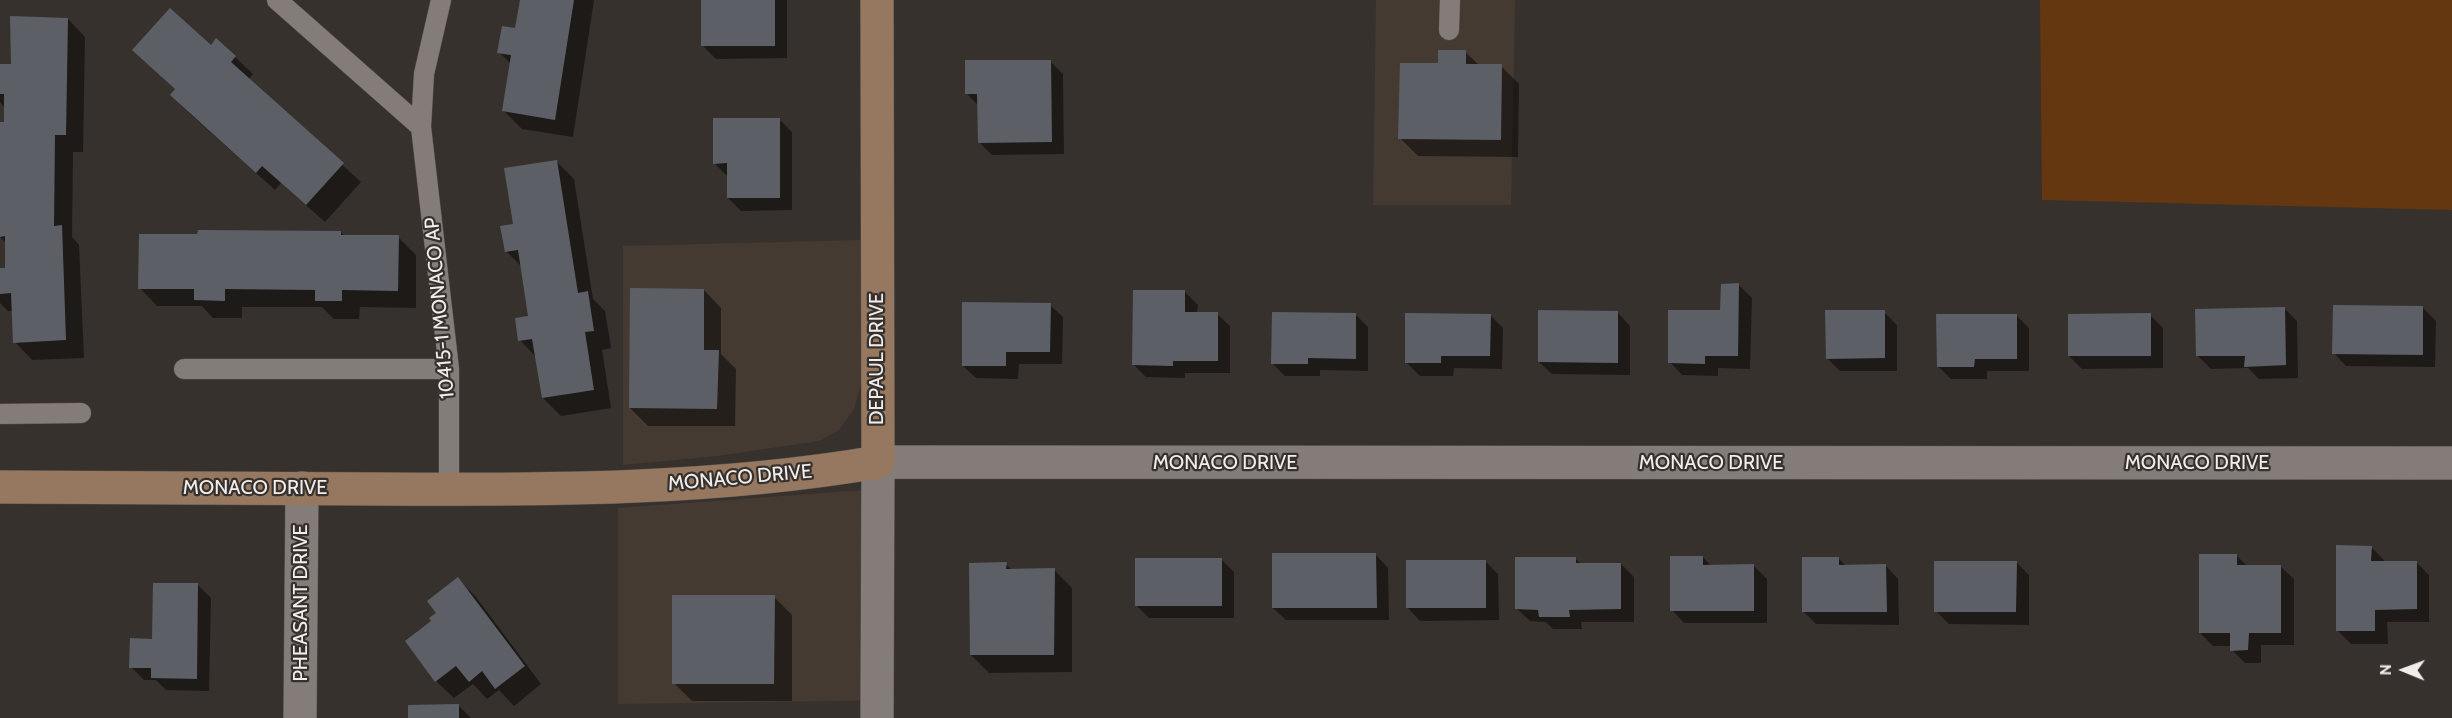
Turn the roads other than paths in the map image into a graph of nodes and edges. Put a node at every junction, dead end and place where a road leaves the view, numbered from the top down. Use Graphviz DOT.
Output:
graph roads {
  1 [pos="277,0"];
  2 [pos="441,0"];
  3 [pos="877,0"];
  4 [pos="1450,0"];
  5 [pos="1449,30"];
  6 [pos="421,127"];
  7 [pos="184,369"];
  8 [pos="449,369"];
  9 [pos="81,413"];
  10 [pos="0,414"];
  11 [pos="878,462"];
  12 [pos="2452,463"];
  13 [pos="0,487"];
  14 [pos="302,488"];
  15 [pos="449,489"];
  16 [pos="300,718"];
  17 [pos="877,718"];
  1 -- 6 [label="lane"];
  2 -- 6 [label="lane, 10415-1 MONACO AP"];
  3 -- 11 [label="street, DEPAUL DRIVE"];
  4 -- 5 [label="lane"];
  6 -- 8 [label="lane, 10415-1 MONACO AP"];
  7 -- 8 [label="lane"];
  8 -- 15 [label="lane, 10415-1 MONACO AP"];
  9 -- 10 [label="lane"];
  11 -- 12 [label="street, MONACO DRIVE"];
  11 -- 15 [label="street, MONACO DRIVE"];
  11 -- 17 [label="street, DEPAUL DRIVE"];
  13 -- 14 [label="street, MONACO DRIVE"];
  14 -- 15 [label="street, MONACO DRIVE"];
  14 -- 16 [label="street, PHEASANT DRIVE"];
}
